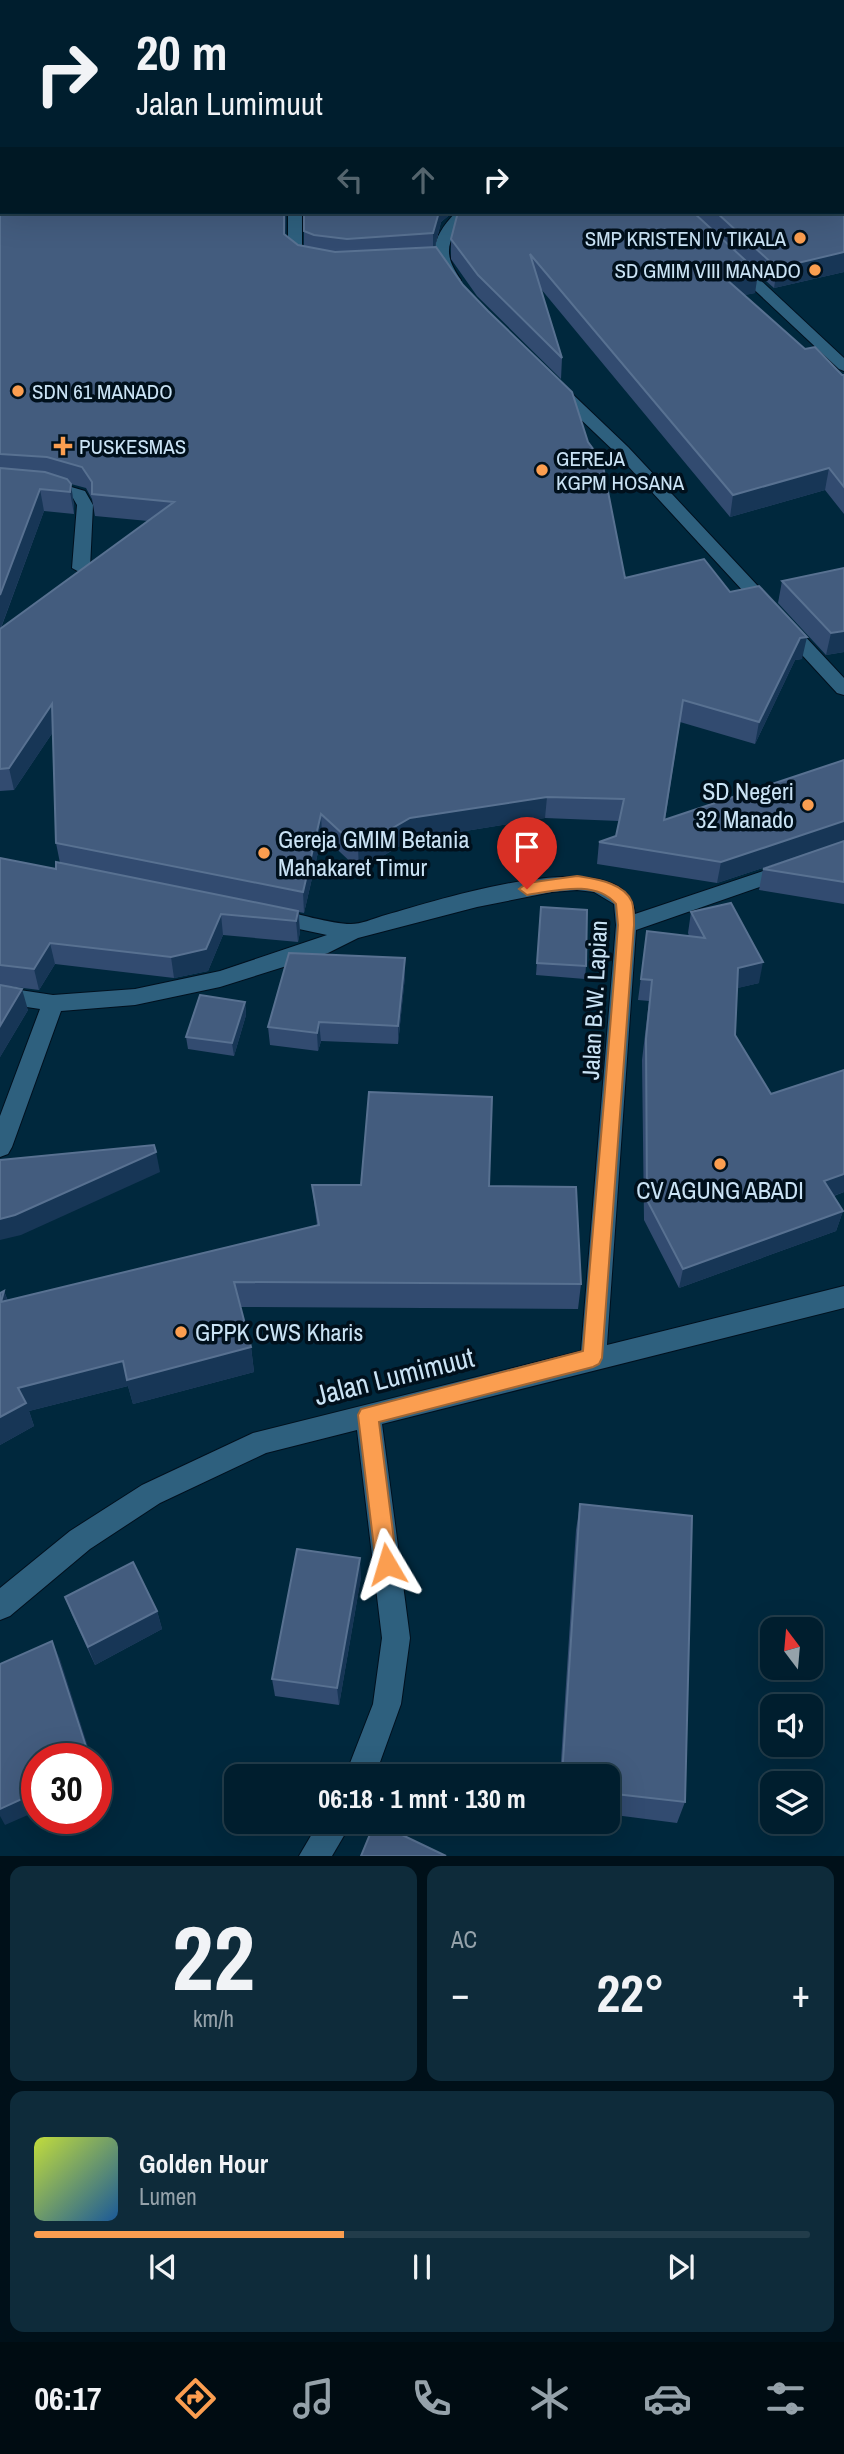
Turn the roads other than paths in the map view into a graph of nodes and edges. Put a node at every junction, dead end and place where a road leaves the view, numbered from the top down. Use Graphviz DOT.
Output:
graph roads {
  1 [pos="295,214"];
  2 [pos="461,214"];
  3 [pos="728,257"];
  4 [pos="318,266"];
  5 [pos="464,293"];
  6 [pos="844,366"];
  7 [pos="546,378"];
  8 [pos="0,482"];
  9 [pos="80,568"];
  10 [pos="844,689"];
  11 [pos="806,864"];
  12 [pos="251,911"];
  13 [pos="626,925"];
  14 [pos="352,932"];
  15 [pos="0,995"];
  16 [pos="53,1003"];
  17 [pos="0,1147"];
  18 [pos="844,1297"];
  19 [pos="593,1358"];
  20 [pos="368,1415"];
  21 [pos="0,1606"];
  22 [pos="364,1764"];
  23 [pos="329,1834"];
  24 [pos="314,1856"];
  1 -- 4 [label="street"];
  2 -- 5 [label="street"];
  3 -- 6 [label="street"];
  7 -- 10 [label="street"];
  8 -- 9 [label="street"];
  11 -- 13 [label="street"];
  12 -- 14 [label="street"];
  13 -- 14 [label="street, Jalan B.W. Lapian"];
  13 -- 19 [label="street, Jalan B.W. Lapian"];
  14 -- 16 [label="street, Jalan B.W. Lapian"];
  15 -- 16 [label="street, Jalan B.W. Lapian"];
  16 -- 17 [label="street"];
  18 -- 19 [label="street, Jalan Lumimuut"];
  19 -- 20 [label="street, Jalan Lumimuut"];
  20 -- 21 [label="street, Jalan Lumimuut"];
  20 -- 22 [label="street"];
  23 -- 24 [label="street"];
}
